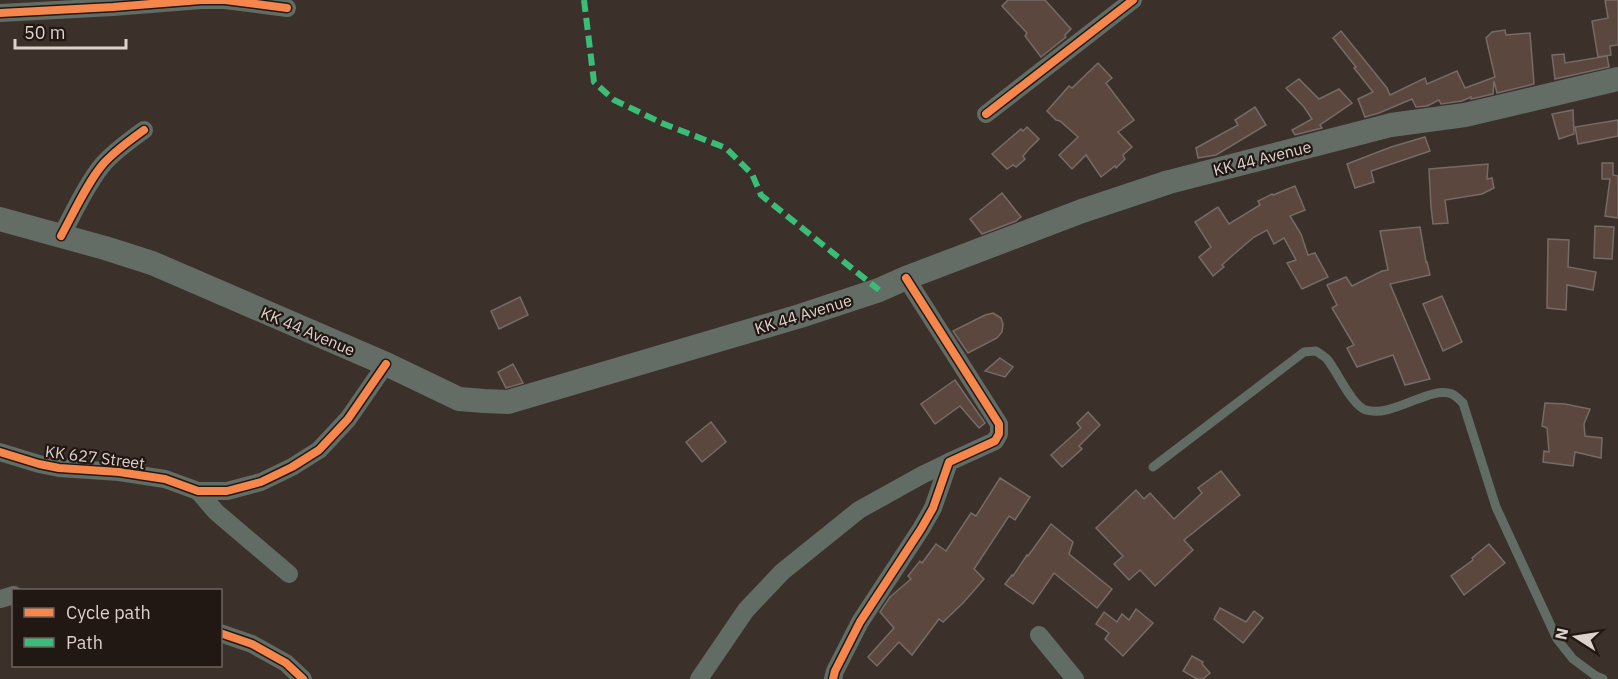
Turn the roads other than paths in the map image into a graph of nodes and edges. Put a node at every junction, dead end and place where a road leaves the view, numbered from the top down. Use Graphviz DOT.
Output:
graph roads {
  1 [pos="1132,0"];
  2 [pos="287,8"];
  3 [pos="0,13"];
  4 [pos="1618,79"];
  5 [pos="986,114"];
  6 [pos="144,130"];
  7 [pos="0,219"];
  8 [pos="61,236"];
  9 [pos="906,278"];
  10 [pos="386,364"];
  11 [pos="0,452"];
  12 [pos="949,462"];
  13 [pos="1154,467"];
  14 [pos="198,491"];
  15 [pos="289,574"];
  16 [pos="222,634"];
  17 [pos="1039,635"];
  18 [pos="303,679"];
  19 [pos="699,679"];
  20 [pos="833,679"];
  21 [pos="1075,679"];
  22 [pos="1603,679"];
  1 -- 5 [label="street"];
  2 -- 3 [label="street"];
  4 -- 9 [label="main road, KK 44 Avenue"];
  6 -- 8 [label="street"];
  7 -- 8 [label="main road, KK 44 Avenue"];
  8 -- 10 [label="main road, KK 44 Avenue"];
  9 -- 10 [label="main road, KK 44 Avenue"];
  9 -- 12 [label="street"];
  10 -- 14 [label="street, KK 627 Street"];
  11 -- 14 [label="street, KK 627 Street"];
  12 -- 19 [label="street"];
  12 -- 20 [label="street"];
  13 -- 22 [label="lane"];
  14 -- 15 [label="street"];
  16 -- 18 [label="street"];
  17 -- 21 [label="street"];
}
